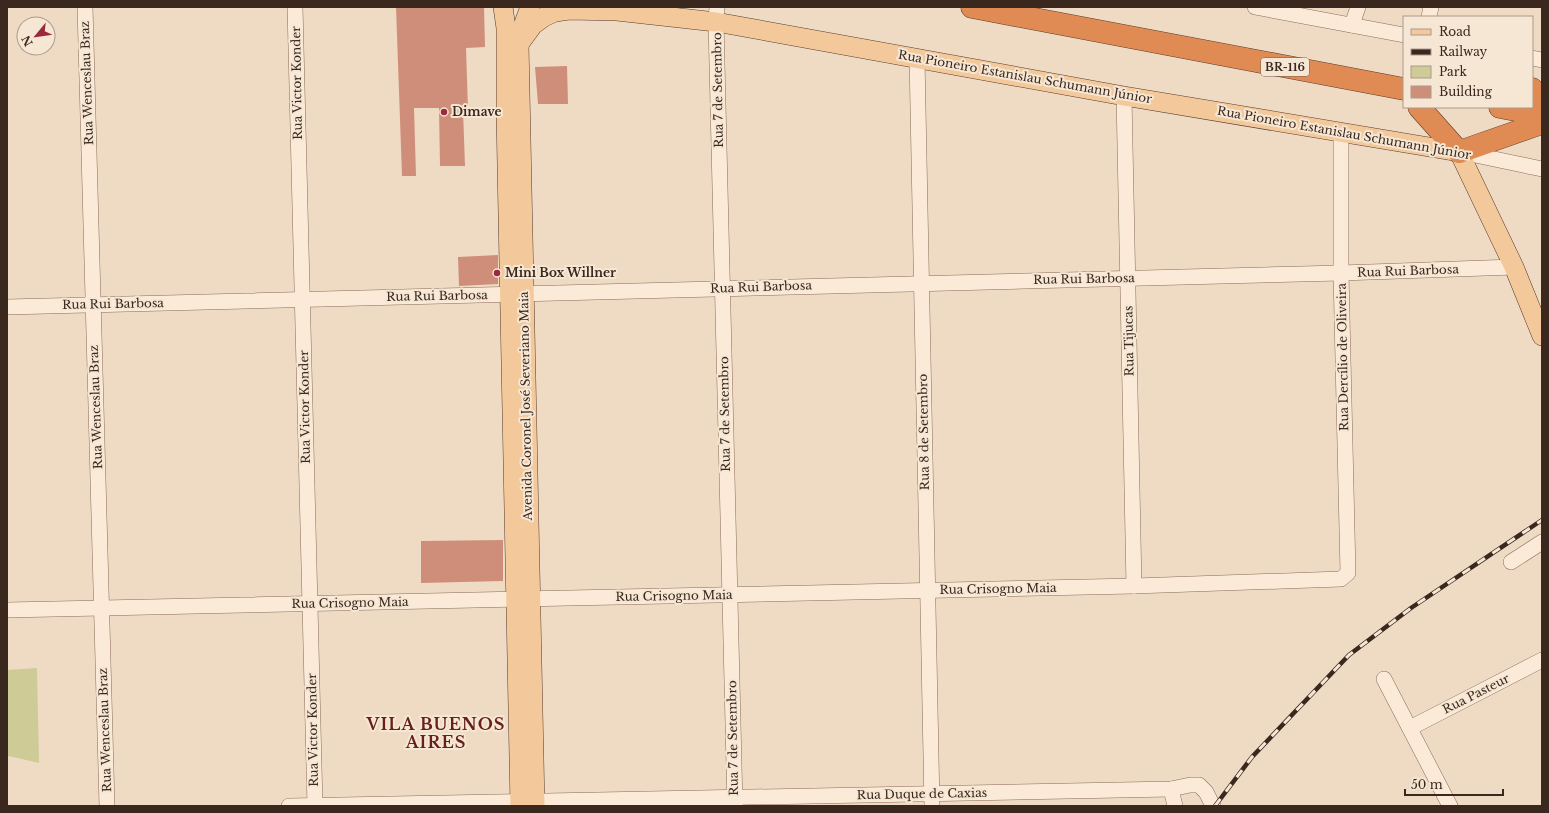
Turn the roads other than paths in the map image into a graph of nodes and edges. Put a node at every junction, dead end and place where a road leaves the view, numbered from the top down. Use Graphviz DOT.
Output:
graph roads {
  1 [pos="85,7"];
  2 [pos="296,7"];
  3 [pos="503,7"];
  4 [pos="530,7"];
  5 [pos="972,7"];
  6 [pos="1255,7"];
  7 [pos="1358,7"];
  8 [pos="716,14"];
  9 [pos="1352,25"];
  10 [pos="1403,34"];
  11 [pos="519,44"];
  12 [pos="916,58"];
  13 [pos="1401,88"];
  14 [pos="1533,90"];
  15 [pos="1124,96"];
  16 [pos="1542,100"];
  17 [pos="1420,108"];
  18 [pos="1505,108"];
  19 [pos="1542,115"];
  20 [pos="1542,123"];
  21 [pos="1340,132"];
  22 [pos="1459,152"];
  23 [pos="1542,169"];
  24 [pos="1514,268"];
  25 [pos="1341,273"];
  26 [pos="1128,278"];
  27 [pos="921,283"];
  28 [pos="722,288"];
  29 [pos="517,294"];
  30 [pos="302,299"];
  31 [pos="93,304"];
  32 [pos="7,307"];
  33 [pos="1542,336"];
  34 [pos="1542,542"];
  35 [pos="1511,562"];
  36 [pos="1341,579"];
  37 [pos="1134,586"];
  38 [pos="927,590"];
  39 [pos="730,595"];
  40 [pos="523,599"];
  41 [pos="310,604"];
  42 [pos="101,608"];
  43 [pos="7,610"];
  44 [pos="1542,660"];
  45 [pos="1384,679"];
  46 [pos="1410,728"];
  47 [pos="1171,789"];
  48 [pos="931,800"];
  49 [pos="734,802"];
  50 [pos="528,804"];
  51 [pos="107,806"];
  52 [pos="288,806"];
  53 [pos="315,806"];
  54 [pos="1175,806"];
  55 [pos="1213,806"];
  56 [pos="1450,806"];
  1 -- 31 [label="street, Rua Wenceslau Braz"];
  2 -- 30 [label="street, Rua Victor Konder"];
  3 -- 29 [label="main road, Avenida Coronel José Severiano Maia"];
  4 -- 11 [label="main road, Avenida Coronel José Severiano Maia"];
  5 -- 13 [label="highway, BR-116"];
  6 -- 9 [label="street"];
  7 -- 9 [label="street"];
  8 -- 11 [label="main road, Rua Pioneiro Estanislau Schumann Júnior"];
  8 -- 12 [label="main road, Rua Pioneiro Estanislau Schumann Júnior"];
  8 -- 28 [label="street, Rua 7 de Setembro"];
  9 -- 10 [label="street"];
  11 -- 29 [label="main road, Avenida Coronel José Severiano Maia"];
  12 -- 15 [label="main road, Rua Pioneiro Estanislau Schumann Júnior"];
  12 -- 27 [label="street, Rua 8 de Setembro"];
  14 -- 16 [label="highway"];
  15 -- 21 [label="main road, Rua Pioneiro Estanislau Schumann Júnior"];
  15 -- 26 [label="street, Rua Tijucas"];
  17 -- 22 [label="highway"];
  18 -- 19 [label="highway"];
  20 -- 22 [label="highway"];
  21 -- 22 [label="main road, Rua Pioneiro Estanislau Schumann Júnior"];
  21 -- 25 [label="street, Rua Dercílio de Oliveira"];
  22 -- 23 [label="street, Rua Pioneiro Estanislau Schumann Júnior"];
  22 -- 24 [label="main road"];
  24 -- 25 [label="street, Rua Rui Barbosa"];
  24 -- 33 [label="main road"];
  25 -- 26 [label="street, Rua Rui Barbosa"];
  25 -- 36 [label="street, Rua Dercílio de Oliveira"];
  26 -- 27 [label="street, Rua Rui Barbosa"];
  26 -- 37 [label="street, Rua Tijucas"];
  27 -- 28 [label="street, Rua Rui Barbosa"];
  27 -- 38 [label="street, Rua 8 de Setembro"];
  28 -- 29 [label="street, Rua Rui Barbosa"];
  28 -- 39 [label="street, Rua 7 de Setembro"];
  29 -- 30 [label="street, Rua Rui Barbosa"];
  29 -- 40 [label="main road, Avenida Coronel José Severiano Maia"];
  30 -- 31 [label="street, Rua Rui Barbosa"];
  30 -- 41 [label="street, Rua Victor Konder"];
  31 -- 32 [label="street, Rua Rui Barbosa"];
  31 -- 42 [label="street, Rua Wenceslau Braz"];
  34 -- 35 [label="street"];
  36 -- 37 [label="street, Rua Crisogno Maia"];
  37 -- 38 [label="street, Rua Crisogno Maia"];
  38 -- 39 [label="street, Rua Crisogno Maia"];
  38 -- 48 [label="street, Rua 8 de Setembro"];
  39 -- 40 [label="street, Rua Crisogno Maia"];
  39 -- 49 [label="street, Rua 7 de Setembro"];
  40 -- 41 [label="street, Rua Crisogno Maia"];
  40 -- 50 [label="main road, Avenida Coronel José Severiano Maia"];
  41 -- 42 [label="street, Rua Crisogno Maia"];
  41 -- 53 [label="street, Rua Victor Konder"];
  42 -- 43 [label="street, Rua Crisogno Maia"];
  42 -- 51 [label="street, Rua Wenceslau Braz"];
  44 -- 46 [label="street, Rua Pasteur"];
  45 -- 46 [label="street"];
  46 -- 56 [label="street"];
  47 -- 48 [label="street, Rua Duque de Caxias"];
  47 -- 54 [label="street"];
  47 -- 55 [label="street, Rua Duque de Caxias"];
  48 -- 49 [label="street, Rua Duque de Caxias"];
  49 -- 50 [label="street, Rua Duque de Caxias"];
  50 -- 53 [label="street, Rua Duque de Caxias"];
  52 -- 53 [label="street, Rua Duque de Caxias"];
}
